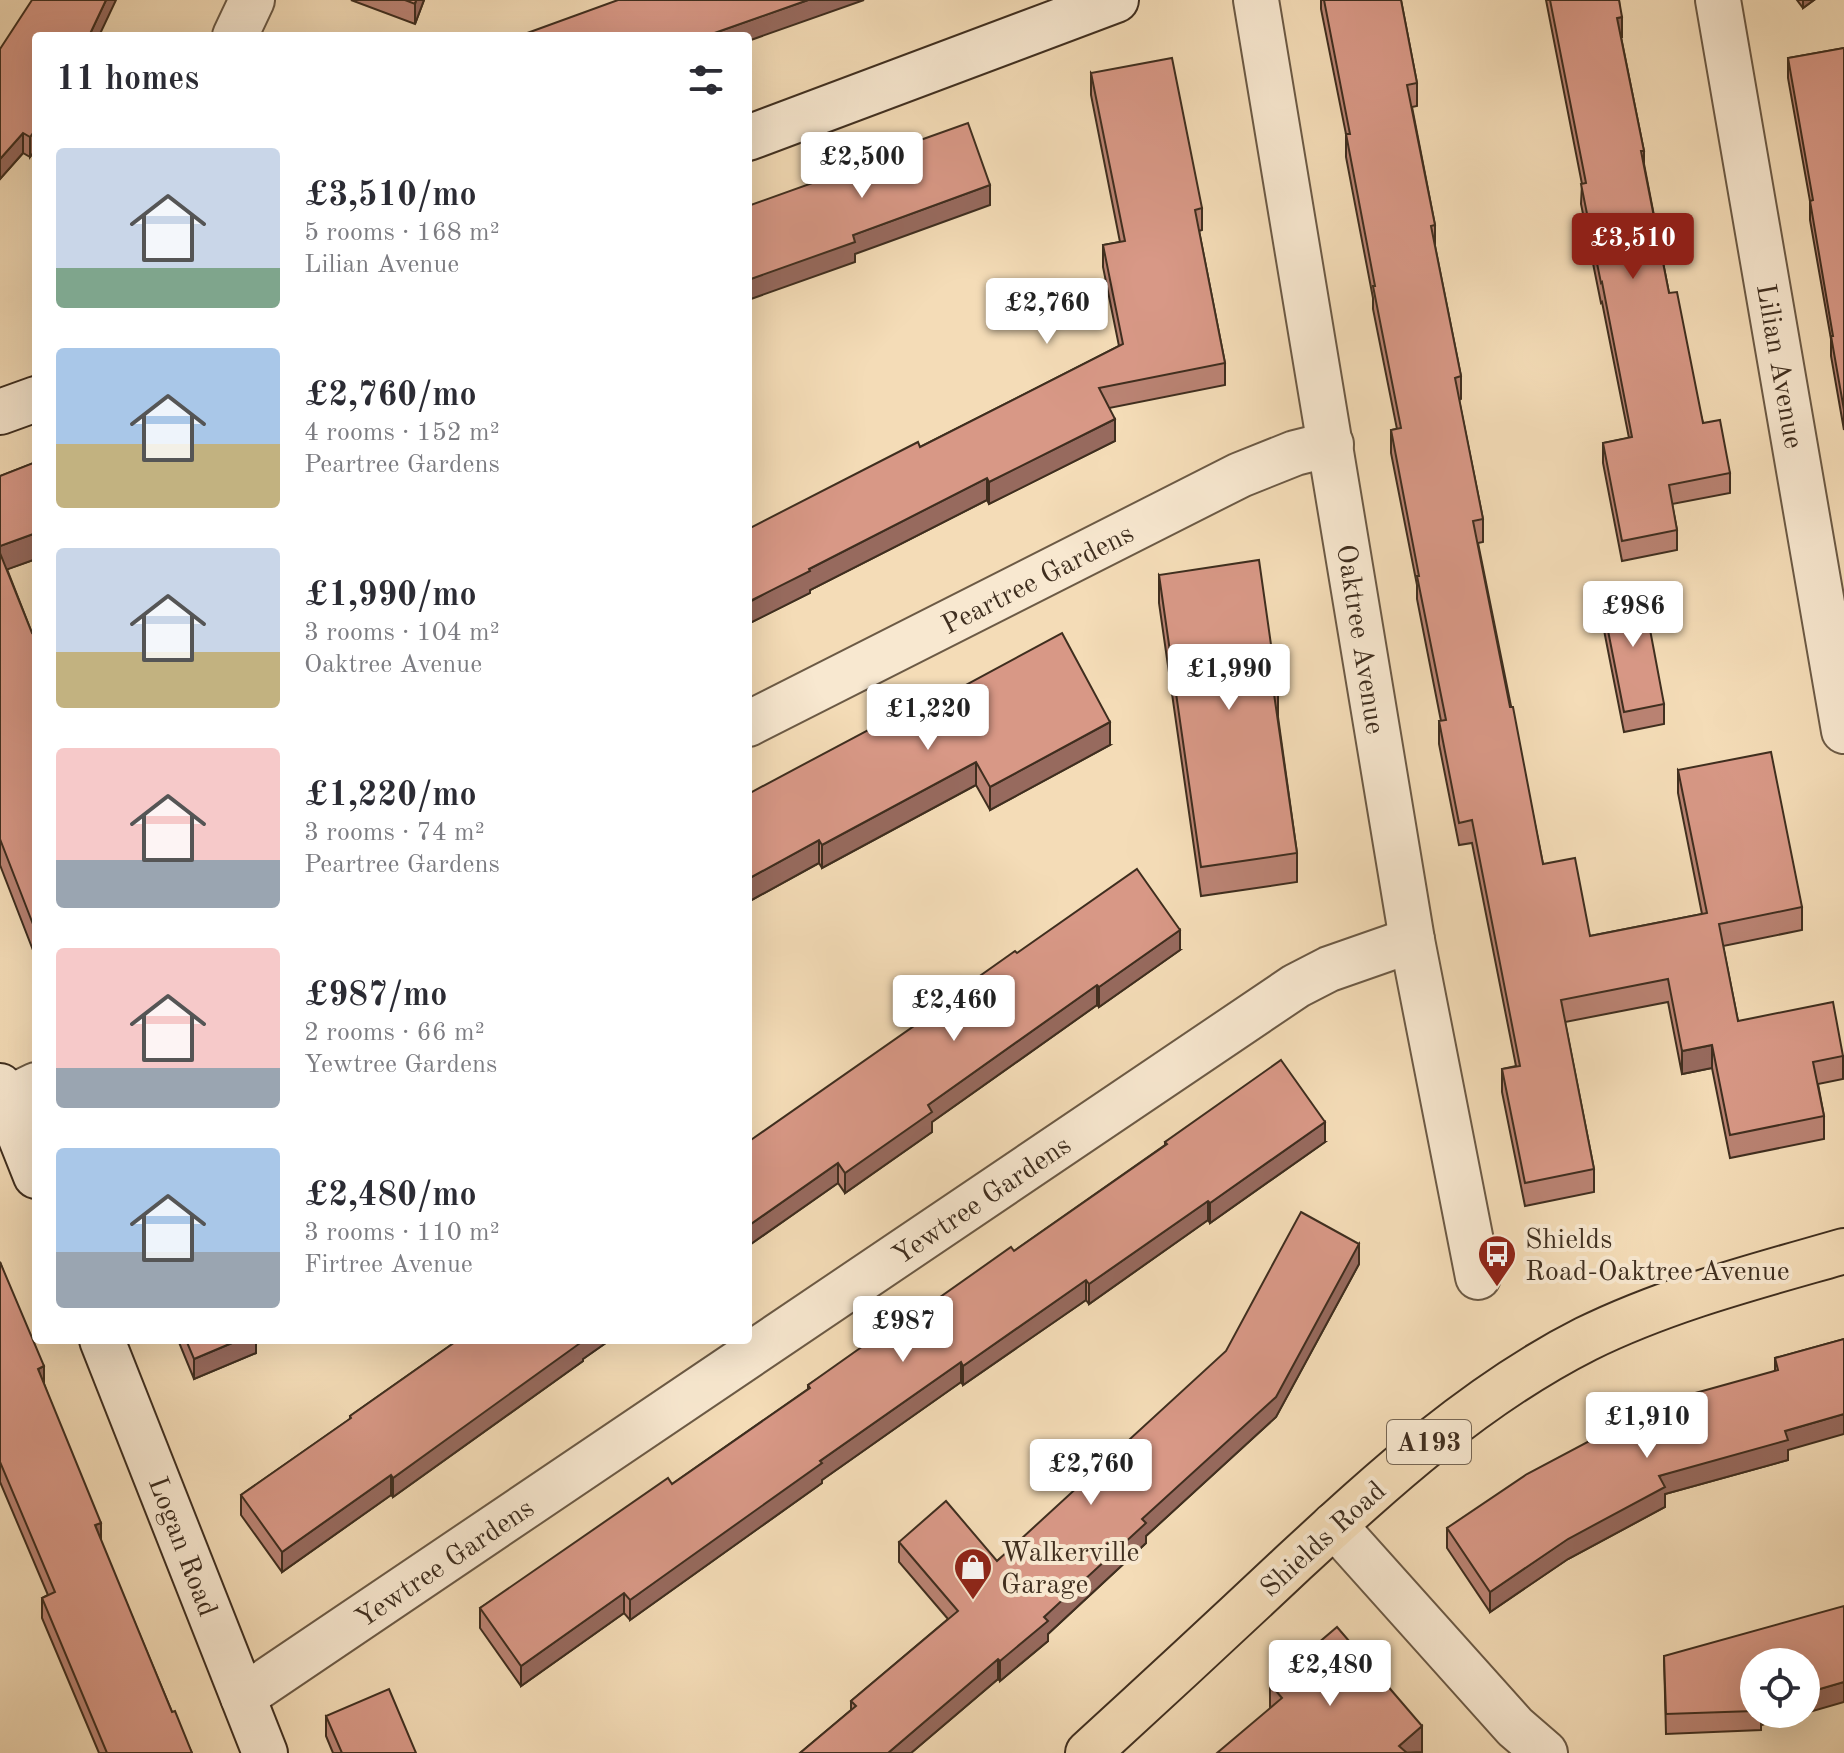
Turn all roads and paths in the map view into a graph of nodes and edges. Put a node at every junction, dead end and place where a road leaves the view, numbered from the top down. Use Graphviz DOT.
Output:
graph roads {
  1 [pos="252,0"];
  2 [pos="1116,0"];
  3 [pos="1256,0"];
  4 [pos="1718,0"];
  5 [pos="237,32"];
  6 [pos="752,136"];
  7 [pos="32,400"];
  8 [pos="0,412"];
  9 [pos="1331,444"];
  10 [pos="752,722"];
  11 [pos="1844,731"];
  12 [pos="1412,940"];
  13 [pos="14,1090"];
  14 [pos="32,1160"];
  15 [pos="1844,1251"];
  16 [pos="1478,1277"];
  17 [pos="104,1344"];
  18 [pos="1334,1525"];
  19 [pos="243,1697"];
  20 [pos="265,1753"];
  21 [pos="1088,1753"];
  22 [pos="1545,1753"];
  1 -- 5 [label="street"];
  2 -- 6 [label="street"];
  3 -- 9 [label="street, Oaktree Avenue"];
  4 -- 11 [label="street, Lilian Avenue"];
  7 -- 8 [label="street"];
  9 -- 10 [label="street, Peartree Gardens"];
  9 -- 12 [label="street, Oaktree Avenue"];
  12 -- 16 [label="street, Oaktree Avenue"];
  12 -- 19 [label="street, Yewtree Gardens"];
  13 -- 14 [label="street"];
  15 -- 18 [label="main road, Shields Road / A193"];
  17 -- 19 [label="street, Logan Road"];
  18 -- 21 [label="main road, Shields Road / A193"];
  18 -- 22 [label="street"];
  19 -- 20 [label="street, Logan Road"];
}
